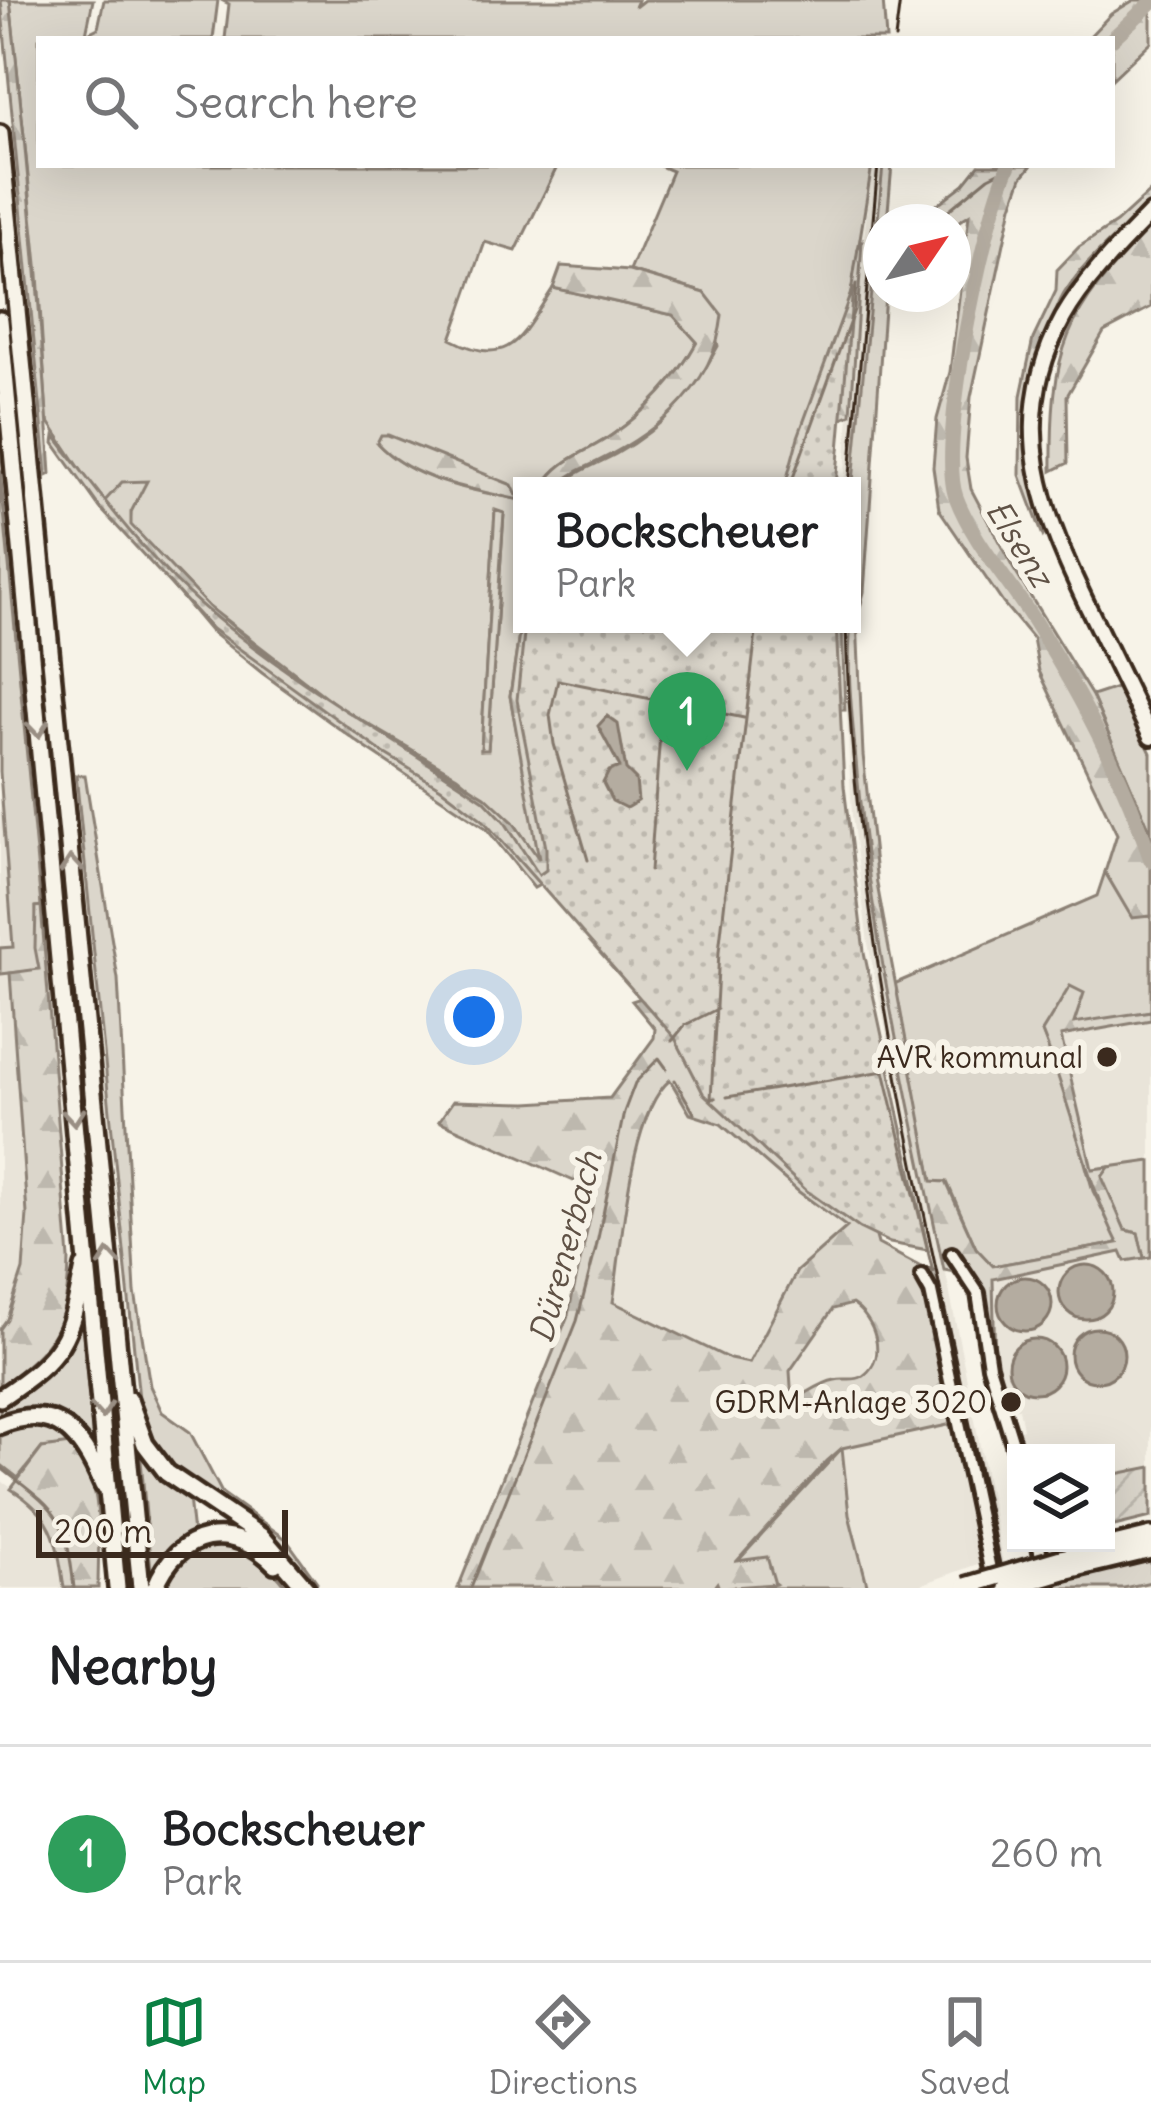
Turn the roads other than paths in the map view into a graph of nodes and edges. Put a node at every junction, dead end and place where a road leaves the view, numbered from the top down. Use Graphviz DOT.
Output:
graph roads {
  1 [pos="0,134"];
  2 [pos="1151,213"];
  3 [pos="0,320"];
  4 [pos="1151,737"];
  5 [pos="87,1252"];
  6 [pos="952,1254"];
  7 [pos="922,1276"];
  8 [pos="121,1375"];
  9 [pos="0,1398"];
  10 [pos="0,1425"];
  11 [pos="1013,1444"];
  12 [pos="110,1504"];
  13 [pos="1151,1536"];
  14 [pos="1151,1550"];
  15 [pos="1040,1552"];
  16 [pos="1063,1565"];
  17 [pos="963,1587"];
  18 [pos="117,1588"];
  19 [pos="141,1588"];
  20 [pos="155,1588"];
  21 [pos="294,1588"];
  22 [pos="306,1588"];
  23 [pos="994,1588"];
  24 [pos="1007,1588"];
  25 [pos="1048,1588"];
  8 -- 1 [label="highway, one-way"];
  2 -- 4 [label="main road"];
  3 -- 5 [label="highway, one-way"];
  5 -- 9 [label="highway"];
  5 -- 12 [label="highway, one-way"];
  6 -- 11 [label="street"];
  7 -- 23 [label="street"];
  8 -- 19 [label="highway"];
  8 -- 22 [label="highway"];
  10 -- 12 [label="highway"];
  12 -- 18 [label="highway"];
  13 -- 16 [label="highway"];
  14 -- 16 [label="highway"];
  15 -- 25 [label="street"];
  16 -- 17 [label="highway, bridge"];
  16 -- 24 [label="highway, bridge"];
  20 -- 21 [label="highway"];
}
